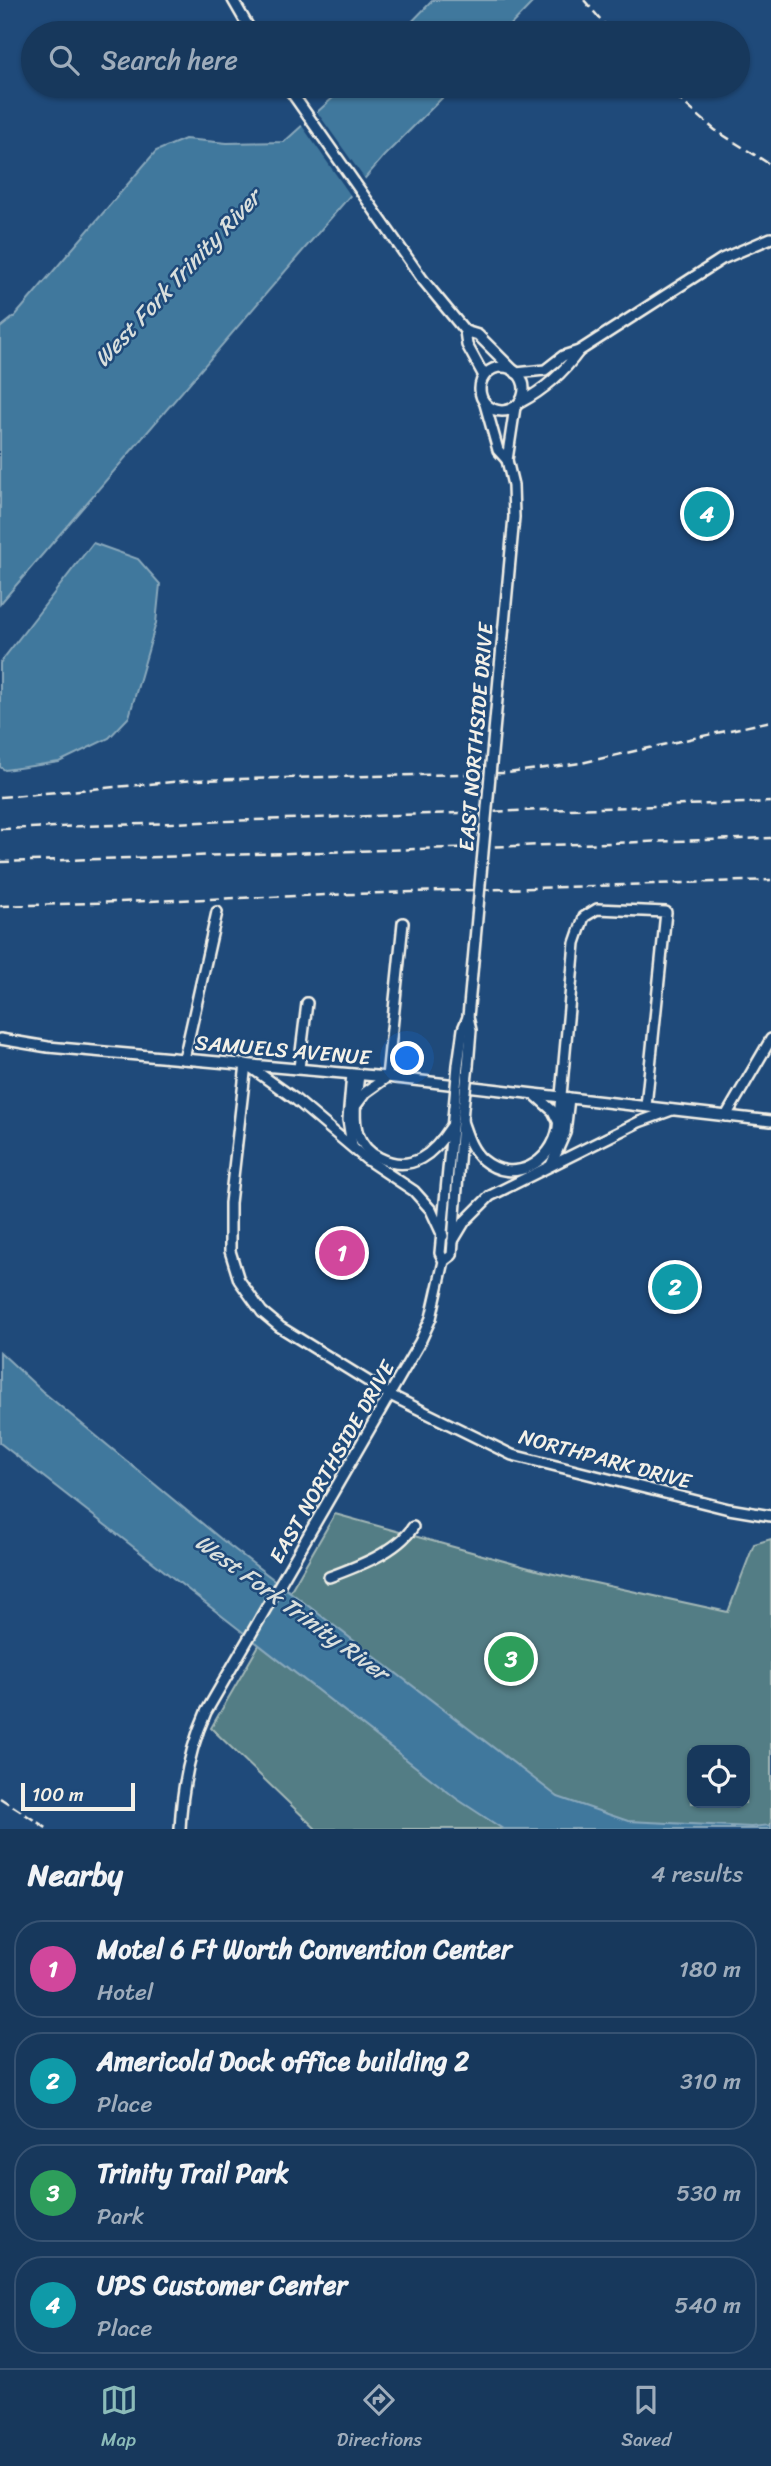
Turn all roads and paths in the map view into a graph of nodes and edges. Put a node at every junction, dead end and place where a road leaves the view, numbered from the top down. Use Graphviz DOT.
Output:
graph roads {
  1 [pos="233,0"];
  2 [pos="245,21"];
  3 [pos="294,98"];
  4 [pos="771,238"];
  5 [pos="465,331"];
  6 [pos="579,351"];
  7 [pos="515,371"];
  8 [pos="484,376"];
  9 [pos="485,403"];
  10 [pos="517,404"];
  11 [pos="506,460"];
  12 [pos="217,912"];
  13 [pos="403,923"];
  14 [pos="307,1003"];
  15 [pos="0,1039"];
  16 [pos="771,1039"];
  17 [pos="184,1059"];
  18 [pos="246,1064"];
  19 [pos="299,1068"];
  20 [pos="356,1074"];
  21 [pos="387,1077"];
  22 [pos="534,1094"];
  23 [pos="564,1097"];
  24 [pos="356,1104"];
  25 [pos="646,1107"];
  26 [pos="458,1108"];
  27 [pos="673,1110"];
  28 [pos="726,1116"];
  29 [pos="462,1121"];
  30 [pos="771,1121"];
  31 [pos="558,1122"];
  32 [pos="452,1126"];
  33 [pos="353,1146"];
  34 [pos="551,1165"];
  35 [pos="443,1236"];
  36 [pos="453,1241"];
  37 [pos="444,1261"];
  38 [pos="392,1396"];
  39 [pos="771,1516"];
  40 [pos="413,1527"];
  41 [pos="329,1577"];
  42 [pos="180,1829"];
  1 -- 2 [label="street"];
  3 -- 5 [label="street"];
  4 -- 6 [label="street"];
  5 -- 7 [label="street"];
  5 -- 8 [label="street"];
  6 -- 7 [label="street"];
  6 -- 10 [label="street"];
  7 -- 8 [label="street"];
  7 -- 10 [label="street"];
  8 -- 9 [label="street"];
  9 -- 10 [label="street"];
  9 -- 11 [label="street, EAST NORTHSIDE DRIVE"];
  10 -- 11 [label="street, EAST NORTHSIDE DRIVE"];
  11 -- 26 [label="street, EAST NORTHSIDE DRIVE, bridge"];
  12 -- 17 [label="street"];
  13 -- 21 [label="street"];
  14 -- 19 [label="street"];
  15 -- 17 [label="street, SAMUELS AVENUE"];
  16 -- 28 [label="street"];
  17 -- 18 [label="street, SAMUELS AVENUE"];
  18 -- 19 [label="street, SAMUELS AVENUE"];
  18 -- 33 [label="street"];
  18 -- 38 [label="street, NORTHPARK DRIVE"];
  19 -- 20 [label="street, SAMUELS AVENUE"];
  20 -- 21 [label="street, SAMUELS AVENUE"];
  20 -- 24 [label="street"];
  20 -- 33 [label="street"];
  21 -- 22 [label="street, SAMUELS AVENUE"];
  21 -- 24 [label="street"];
  22 -- 23 [label="street, SAMUELS AVENUE"];
  22 -- 31 [label="street"];
  23 -- 25 [label="street, SAMUELS AVENUE"];
  23 -- 25 [label="street"];
  23 -- 31 [label="street"];
  23 -- 34 [label="street"];
  24 -- 32 [label="street"];
  25 -- 27 [label="street, SAMUELS AVENUE"];
  26 -- 29 [label="street, EAST NORTHSIDE DRIVE"];
  26 -- 32 [label="street, EAST NORTHSIDE DRIVE"];
  27 -- 28 [label="street, SAMUELS AVENUE"];
  27 -- 34 [label="street"];
  28 -- 30 [label="street, SAMUELS AVENUE"];
  29 -- 31 [label="street"];
  29 -- 36 [label="street, EAST NORTHSIDE DRIVE"];
  32 -- 35 [label="street, EAST NORTHSIDE DRIVE"];
  33 -- 35 [label="street"];
  34 -- 36 [label="street"];
  35 -- 37 [label="street, EAST NORTHSIDE DRIVE"];
  36 -- 37 [label="street, EAST NORTHSIDE DRIVE"];
  37 -- 38 [label="street, EAST NORTHSIDE DRIVE"];
  38 -- 39 [label="street, NORTHPARK DRIVE"];
  38 -- 42 [label="street, EAST NORTHSIDE DRIVE"];
  40 -- 41 [label="street"];
}
